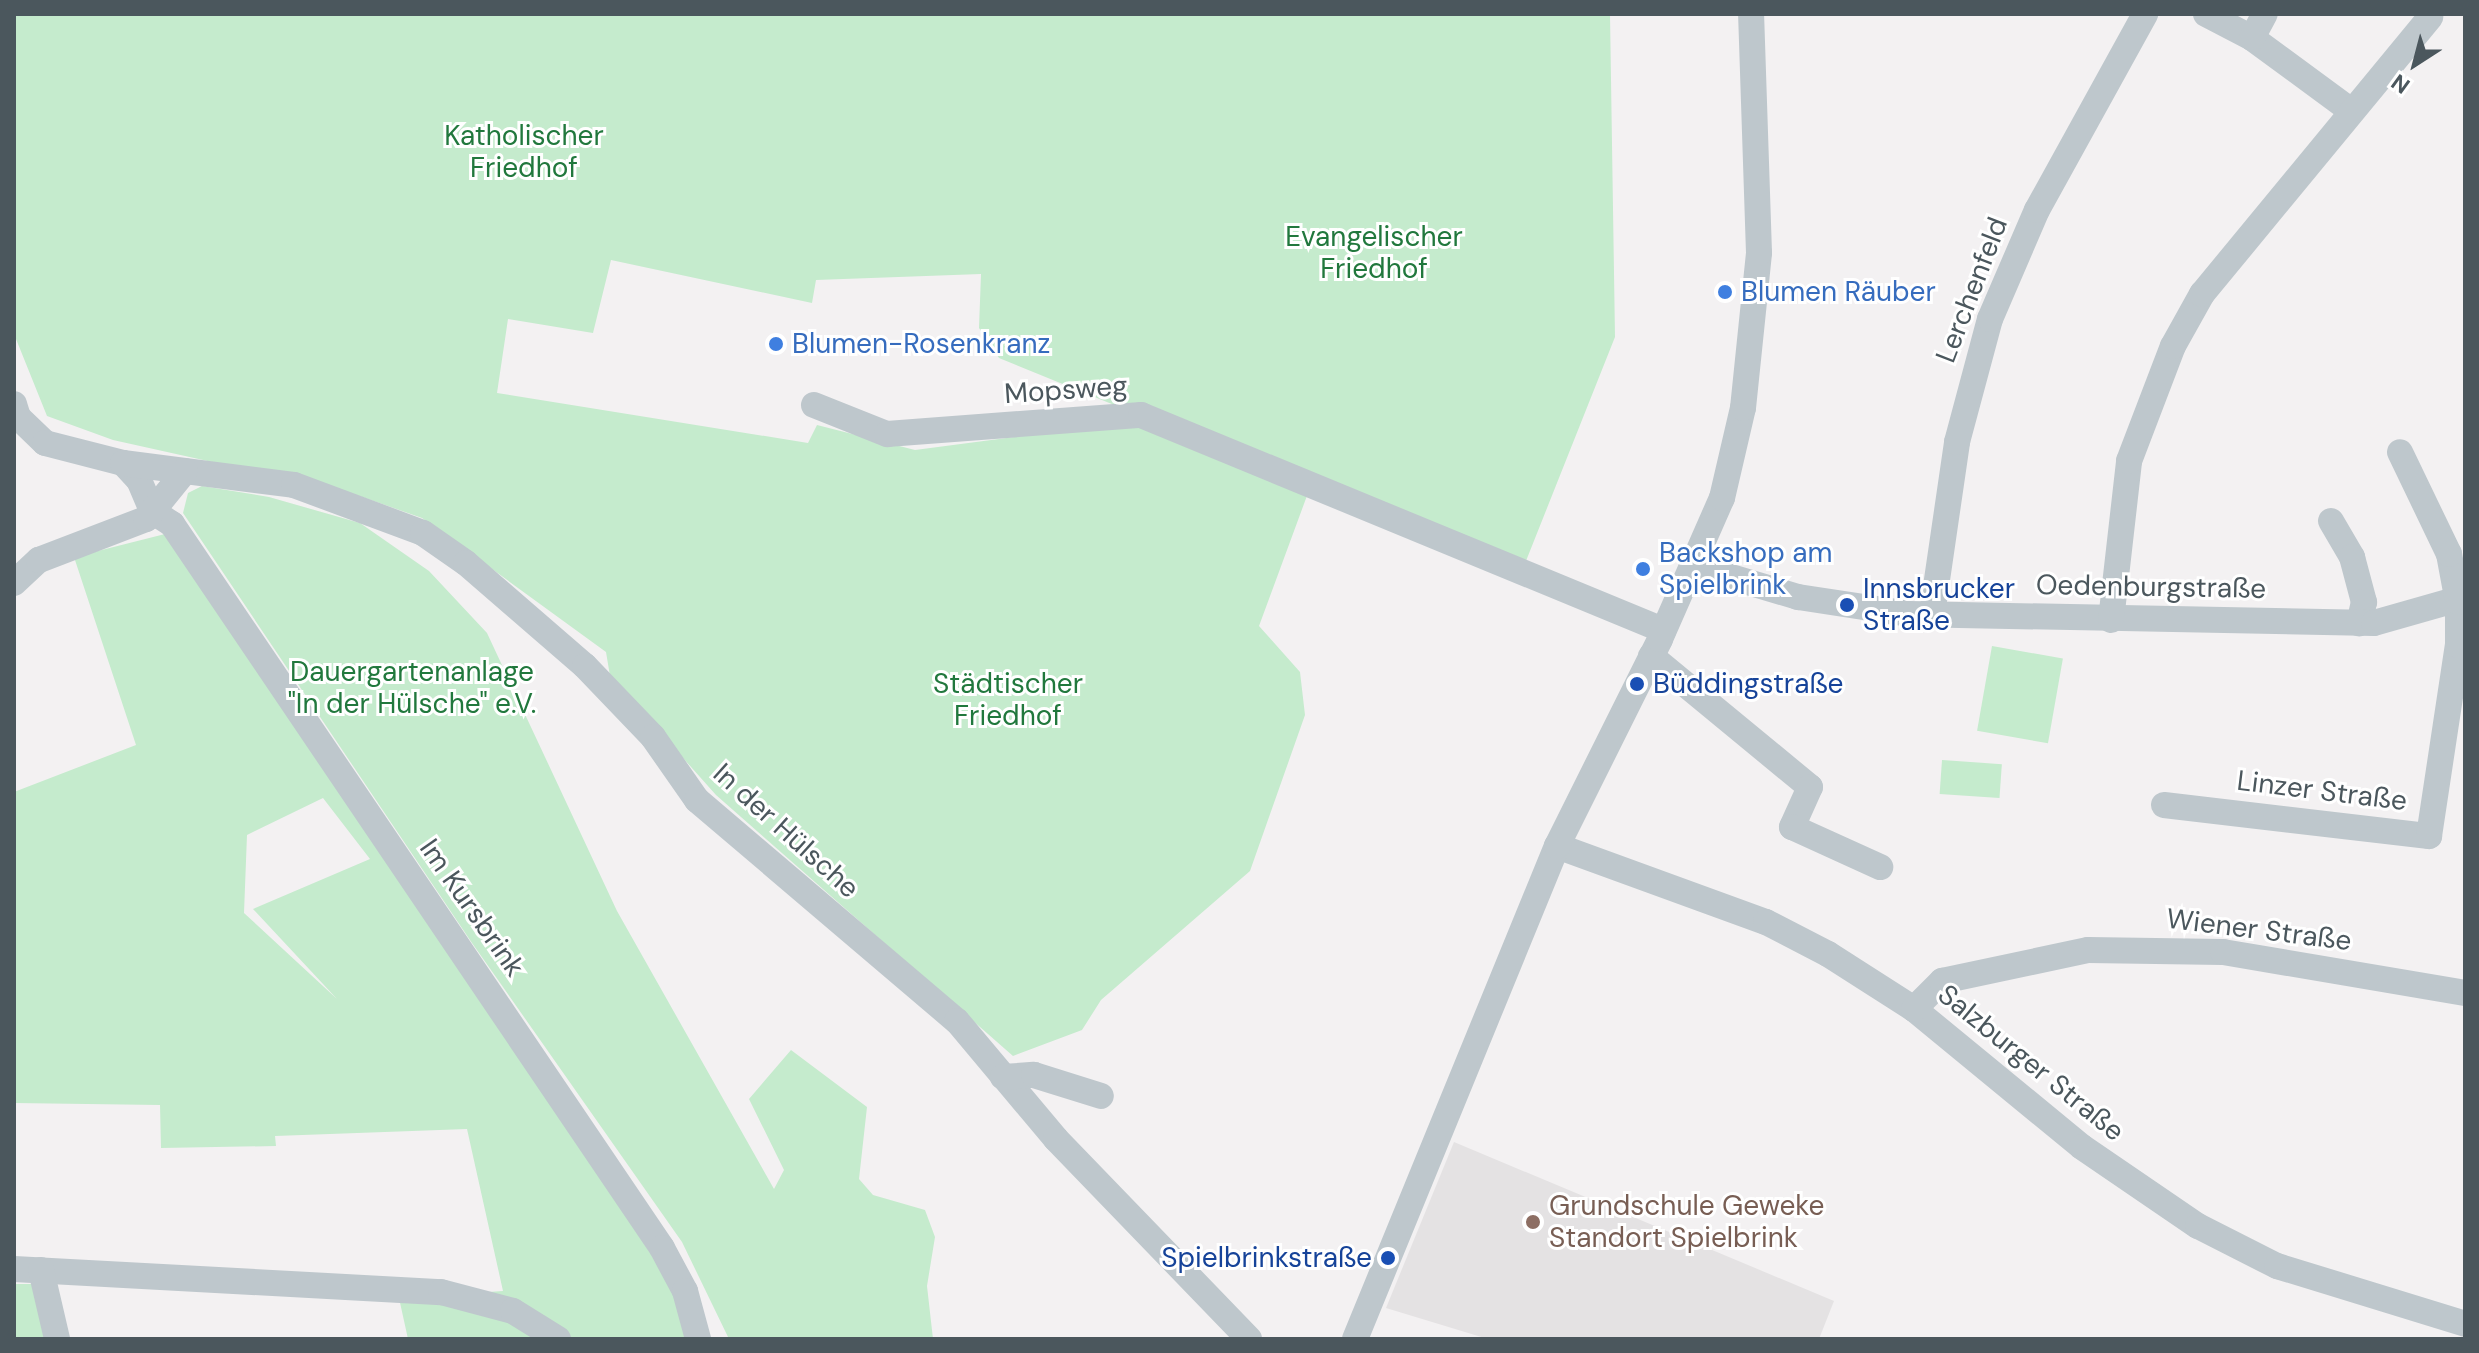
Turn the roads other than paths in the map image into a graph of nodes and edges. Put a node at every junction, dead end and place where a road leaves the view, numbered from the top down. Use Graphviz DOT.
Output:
graph roads {
  1 [pos="1751,14"];
  2 [pos="2145,14"];
  3 [pos="2206,14"];
  4 [pos="2265,14"];
  5 [pos="2430,17"];
  6 [pos="2252,38"];
  7 [pos="2350,110"];
  8 [pos="14,404"];
  9 [pos="814,405"];
  10 [pos="2400,452"];
  11 [pos="123,463"];
  12 [pos="185,471"];
  13 [pos="162,518"];
  14 [pos="2331,521"];
  15 [pos="1694,566"];
  16 [pos="14,583"];
  17 [pos="2461,600"];
  18 [pos="1932,614"];
  19 [pos="2111,620"];
  20 [pos="2359,623"];
  21 [pos="1663,630"];
  22 [pos="1651,656"];
  23 [pos="2164,805"];
  24 [pos="1557,846"];
  25 [pos="1880,867"];
  26 [pos="2465,993"];
  27 [pos="1914,1009"];
  28 [pos="1003,1077"];
  29 [pos="1101,1096"];
  30 [pos="14,1269"];
  31 [pos="41,1270"];
  32 [pos="2465,1324"];
  33 [pos="57,1339"];
  34 [pos="558,1339"];
  35 [pos="698,1339"];
  36 [pos="1249,1339"];
  37 [pos="1355,1339"];
  1 -- 15 [label="street"];
  2 -- 18 [label="street, Lerchenfeld"];
  3 -- 6 [label="street"];
  4 -- 6 [label="street"];
  5 -- 7 [label="street"];
  6 -- 7 [label="street"];
  7 -- 19 [label="street"];
  8 -- 11 [label="street, In der Hülsche"];
  9 -- 21 [label="street, Mopsweg"];
  10 -- 17 [label="street"];
  11 -- 12 [label="street, In der Hülsche"];
  11 -- 13 [label="street"];
  12 -- 13 [label="street"];
  12 -- 28 [label="street, In der Hülsche"];
  13 -- 16 [label="street"];
  13 -- 35 [label="street, Im Kursbrink"];
  14 -- 20 [label="street"];
  15 -- 18 [label="street, Oedenburgstraße"];
  15 -- 21 [label="street"];
  17 -- 20 [label="street, Oedenburgstraße"];
  17 -- 23 [label="street, Linzer Straße"];
  18 -- 19 [label="street, Oedenburgstraße"];
  19 -- 20 [label="street, Oedenburgstraße"];
  21 -- 22 [label="street"];
  22 -- 24 [label="street"];
  22 -- 25 [label="street"];
  24 -- 27 [label="street, Salzburger Straße"];
  24 -- 37 [label="street"];
  26 -- 27 [label="street, Wiener Straße"];
  27 -- 32 [label="street, Salzburger Straße"];
  28 -- 29 [label="street"];
  28 -- 36 [label="street, In der Hülsche"];
  30 -- 31 [label="street"];
  31 -- 33 [label="street"];
  31 -- 34 [label="street"];
}
